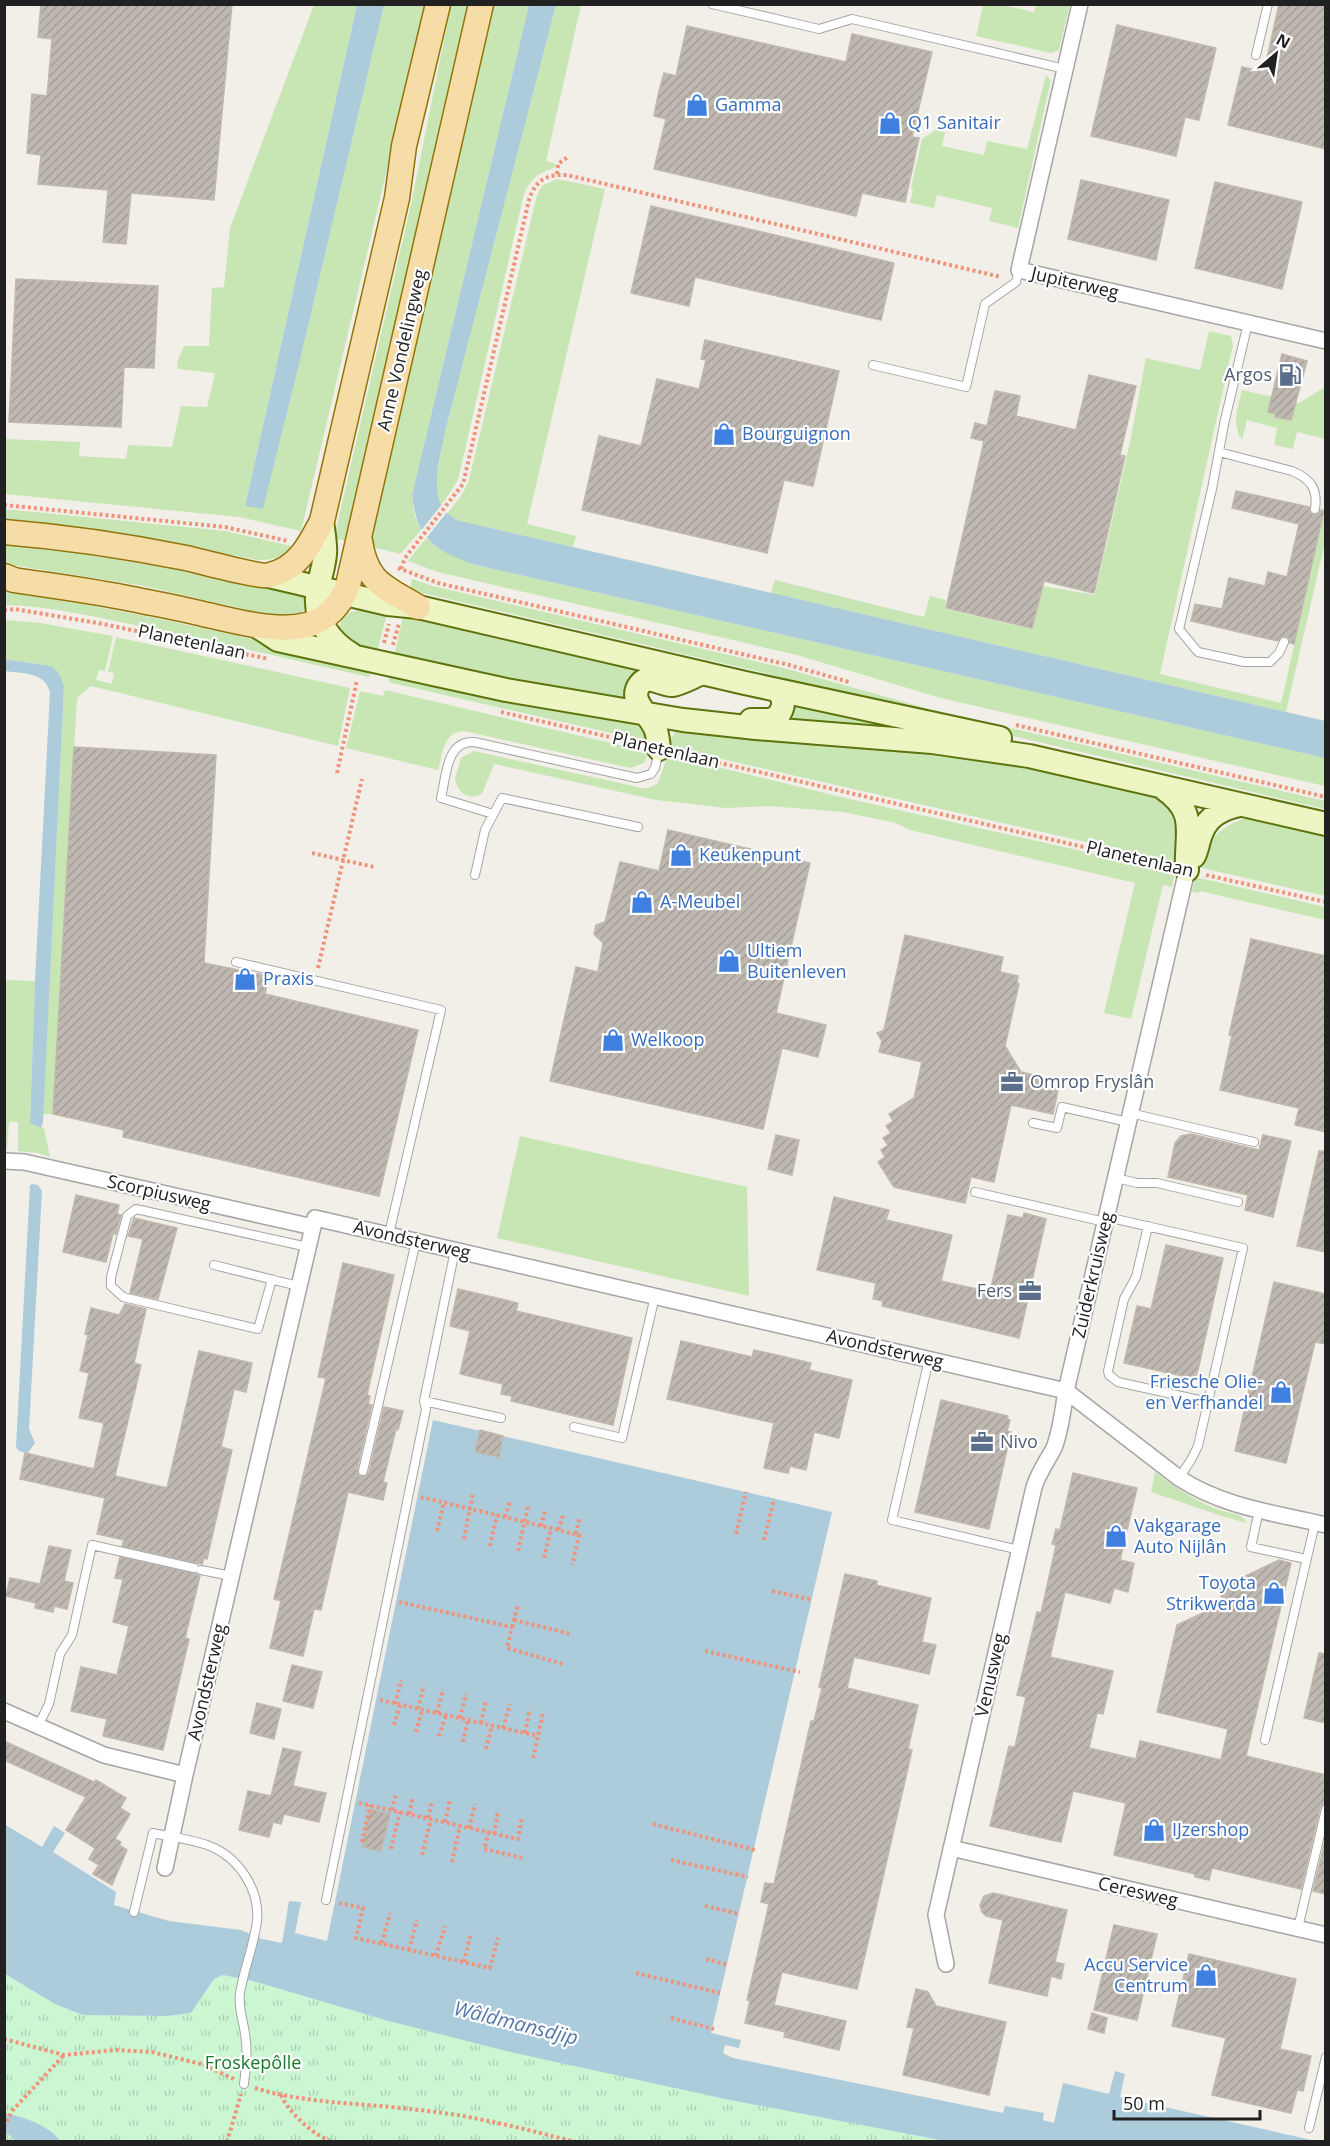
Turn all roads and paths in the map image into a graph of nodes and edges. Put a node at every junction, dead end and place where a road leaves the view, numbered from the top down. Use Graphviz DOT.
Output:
graph roads {
  1 [pos="438,4"];
  2 [pos="481,4"];
  3 [pos="712,4"];
  4 [pos="1080,4"];
  5 [pos="1268,4"];
  6 [pos="1256,55"];
  7 [pos="1065,69"];
  8 [pos="569,156"];
  9 [pos="557,174"];
  10 [pos="1018,276"];
  11 [pos="1248,323"];
  12 [pos="1326,341"];
  13 [pos="873,365"];
  14 [pos="1219,452"];
  15 [pos="4,505"];
  16 [pos="1316,509"];
  17 [pos="322,521"];
  18 [pos="4,532"];
  19 [pos="359,537"];
  20 [pos="309,546"];
  21 [pos="394,567"];
  22 [pos="401,569"];
  23 [pos="4,576"];
  24 [pos="269,576"];
  25 [pos="318,588"];
  26 [pos="345,594"];
  27 [pos="4,610"];
  28 [pos="409,612"];
  29 [pos="320,620"];
  30 [pos="255,625"];
  31 [pos="1284,642"];
  32 [pos="392,649"];
  33 [pos="278,661"];
  34 [pos="357,669"];
  35 [pos="704,673"];
  36 [pos="366,682"];
  37 [pos="856,684"];
  38 [pos="777,690"];
  39 [pos="495,711"];
  40 [pos="647,714"];
  41 [pos="682,720"];
  42 [pos="1005,722"];
  43 [pos="729,726"];
  44 [pos="659,749"];
  45 [pos="337,773"];
  46 [pos="362,779"];
  47 [pos="1162,787"];
  48 [pos="1326,796"];
  49 [pos="1240,805"];
  50 [pos="493,814"];
  51 [pos="1326,814"];
  52 [pos="1326,824"];
  53 [pos="638,827"];
  54 [pos="312,853"];
  55 [pos="343,860"];
  56 [pos="374,867"];
  57 [pos="1187,870"];
  58 [pos="475,875"];
  59 [pos="1326,902"];
  60 [pos="236,962"];
  61 [pos="315,980"];
  62 [pos="1130,1118"];
  63 [pos="1033,1123"];
  64 [pos="1254,1142"];
  65 [pos="4,1161"];
  66 [pos="1116,1178"];
  67 [pos="975,1192"];
  68 [pos="1238,1202"];
  69 [pos="1106,1220"];
  70 [pos="313,1227"];
  71 [pos="1148,1227"];
  72 [pos="389,1234"];
  73 [pos="416,1241"];
  74 [pos="308,1247"];
  75 [pos="456,1250"];
  76 [pos="214,1265"];
  77 [pos="272,1279"];
  78 [pos="298,1286"];
  79 [pos="655,1296"];
  80 [pos="928,1359"];
  81 [pos="1066,1391"];
  82 [pos="424,1401"];
  83 [pos="1208,1402"];
  84 [pos="501,1418"];
  85 [pos="574,1427"];
  86 [pos="363,1471"];
  87 [pos="1179,1478"];
  88 [pos="473,1492"];
  89 [pos="746,1492"];
  90 [pos="409,1494"];
  91 [pos="774,1498"];
  92 [pos="510,1501"];
  93 [pos="444,1502"];
  94 [pos="528,1507"];
  95 [pos="470,1509"];
  96 [pos="545,1510"];
  97 [pos="1259,1510"];
  98 [pos="497,1515"];
  99 [pos="563,1515"];
  100 [pos="505,1517"];
  101 [pos="579,1519"];
  102 [pos="524,1522"];
  103 [pos="1320,1524"];
  104 [pos="541,1526"];
  105 [pos="551,1528"];
  106 [pos="558,1530"];
  107 [pos="437,1531"];
  108 [pos="576,1534"];
  109 [pos="736,1534"];
  110 [pos="464,1539"];
  111 [pos="764,1540"];
  112 [pos="490,1546"];
  113 [pos="1019,1550"];
  114 [pos="518,1551"];
  115 [pos="544,1558"];
  116 [pos="1306,1559"];
  117 [pos="572,1565"];
  118 [pos="231,1576"];
  119 [pos="772,1591"];
  120 [pos="387,1599"];
  121 [pos="813,1600"];
  122 [pos="518,1605"];
  123 [pos="514,1620"];
  124 [pos="512,1628"];
  125 [pos="571,1634"];
  126 [pos="705,1652"];
  127 [pos="562,1664"];
  128 [pos="800,1672"];
  129 [pos="401,1680"];
  130 [pos="424,1685"];
  131 [pos="443,1689"];
  132 [pos="466,1694"];
  133 [pos="368,1697"];
  134 [pos="486,1700"];
  135 [pos="398,1704"];
  136 [pos="510,1704"];
  137 [pos="420,1709"];
  138 [pos="530,1709"];
  139 [pos="4,1711"];
  140 [pos="437,1713"];
  141 [pos="543,1713"];
  142 [pos="446,1715"];
  143 [pos="460,1718"];
  144 [pos="468,1720"];
  145 [pos="481,1723"];
  146 [pos="394,1725"];
  147 [pos="492,1725"];
  148 [pos="38,1726"];
  149 [pos="504,1728"];
  150 [pos="416,1732"];
  151 [pos="525,1733"];
  152 [pos="439,1736"];
  153 [pos="538,1736"];
  154 [pos="1265,1740"];
  155 [pos="463,1742"];
  156 [pos="486,1749"];
  157 [pos="533,1758"];
  158 [pos="185,1775"];
  159 [pos="396,1794"];
  160 [pos="413,1797"];
  161 [pos="450,1799"];
  162 [pos="346,1800"];
  163 [pos="432,1802"];
  164 [pos="475,1804"];
  165 [pos="370,1805"];
  166 [pos="1326,1809"];
  167 [pos="392,1810"];
  168 [pos="498,1811"];
  169 [pos="400,1812"];
  170 [pos="409,1814"];
  171 [pos="522,1817"];
  172 [pos="429,1819"];
  173 [pos="445,1822"];
  174 [pos="653,1824"];
  175 [pos="460,1826"];
  176 [pos="469,1828"];
  177 [pos="491,1833"];
  178 [pos="171,1838"];
  179 [pos="362,1842"];
  180 [pos="951,1848"];
  181 [pos="392,1849"];
  182 [pos="755,1850"];
  183 [pos="422,1855"];
  184 [pos="523,1858"];
  185 [pos="671,1860"];
  186 [pos="452,1862"];
  187 [pos="165,1868"];
  188 [pos="748,1877"];
  189 [pos="326,1900"];
  190 [pos="705,1906"];
  191 [pos="134,1912"];
  192 [pos="390,1913"];
  193 [pos="740,1914"];
  194 [pos="417,1920"];
  195 [pos="445,1926"];
  196 [pos="1298,1928"];
  197 [pos="471,1933"];
  198 [pos="1326,1935"];
  199 [pos="498,1938"];
  200 [pos="381,1943"];
  201 [pos="410,1950"];
  202 [pos="436,1956"];
  203 [pos="706,1959"];
  204 [pos="464,1962"];
  205 [pos="946,1964"];
  206 [pos="728,1965"];
  207 [pos="636,1973"];
  208 [pos="720,1993"];
  209 [pos="671,2018"];
  210 [pos="714,2029"];
  211 [pos="4,2039"];
  212 [pos="64,2055"];
  213 [pos="1326,2057"];
  214 [pos="244,2084"];
  215 [pos="280,2095"];
  216 [pos="4,2127"];
  217 [pos="1309,2128"];
  218 [pos="227,2142"];
  219 [pos="333,2142"];
  220 [pos="576,2142"];
  1 -- 17 [label="main road"];
  2 -- 19 [label="main road, Anne Vondelingweg"];
  3 -- 7 [label="lane"];
  4 -- 7 [label="street, Jupiterweg"];
  5 -- 6 [label="lane"];
  7 -- 10 [label="street, Jupiterweg"];
  8 -- 9 [label="path"];
  9 -- 10 [label="path"];
  9 -- 22 [label="path"];
  10 -- 11 [label="street, Jupiterweg"];
  10 -- 13 [label="lane"];
  11 -- 12 [label="street, Jupiterweg"];
  11 -- 14 [label="lane"];
  14 -- 16 [label="lane"];
  14 -- 31 [label="lane"];
  15 -- 20 [label="path"];
  17 -- 20 [label="main road"];
  17 -- 25 [label="main road"];
  18 -- 24 [label="main road"];
  19 -- 26 [label="main road, Anne Vondelingweg"];
  19 -- 28 [label="main road"];
  20 -- 24 [label="main road"];
  21 -- 22 [label="path"];
  22 -- 37 [label="path"];
  23 -- 30 [label="main road, Planetenlaan"];
  24 -- 25 [label="main road"];
  25 -- 26 [label="main road"];
  25 -- 29 [label="main road"];
  26 -- 28 [label="main road"];
  26 -- 29 [label="main road, Anne Vondelingweg"];
  27 -- 33 [label="path, Planetenlaan"];
  28 -- 32 [label="path"];
  28 -- 35 [label="main road"];
  29 -- 30 [label="main road, Anne Vondelingweg"];
  29 -- 34 [label="main road, Planetenlaan"];
  30 -- 34 [label="main road, Planetenlaan"];
  34 -- 36 [label="path"];
  34 -- 40 [label="main road, Planetenlaan"];
  34 -- 45 [label="path"];
  35 -- 38 [label="main road"];
  35 -- 40 [label="main road"];
  38 -- 43 [label="main road"];
  38 -- 51 [label="main road"];
  39 -- 44 [label="path, Planetenlaan"];
  40 -- 41 [label="main road, Planetenlaan"];
  40 -- 44 [label="main road"];
  41 -- 43 [label="main road, Planetenlaan"];
  41 -- 44 [label="main road"];
  42 -- 48 [label="path"];
  43 -- 47 [label="main road, Planetenlaan"];
  44 -- 50 [label="lane"];
  44 -- 57 [label="path, Planetenlaan"];
  46 -- 55 [label="path"];
  47 -- 49 [label="main road, Planetenlaan"];
  47 -- 57 [label="main road"];
  49 -- 52 [label="main road, Planetenlaan"];
  49 -- 57 [label="main road"];
  50 -- 53 [label="lane"];
  50 -- 58 [label="lane"];
  54 -- 55 [label="path"];
  55 -- 56 [label="path"];
  55 -- 61 [label="path"];
  57 -- 59 [label="path, Planetenlaan"];
  57 -- 62 [label="street, Zuiderkruisweg"];
  60 -- 61 [label="lane"];
  61 -- 72 [label="lane"];
  62 -- 63 [label="lane"];
  62 -- 64 [label="lane"];
  62 -- 66 [label="street, Zuiderkruisweg"];
  65 -- 70 [label="street, Scorpiusweg"];
  66 -- 68 [label="lane"];
  66 -- 69 [label="street, Zuiderkruisweg"];
  67 -- 69 [label="lane"];
  69 -- 71 [label="lane"];
  69 -- 81 [label="street, Zuiderkruisweg"];
  70 -- 72 [label="street, Avondsterweg"];
  70 -- 74 [label="street, Avondsterweg"];
  71 -- 83 [label="lane"];
  71 -- 83 [label="lane"];
  72 -- 73 [label="street, Avondsterweg"];
  73 -- 75 [label="street, Avondsterweg"];
  73 -- 86 [label="lane"];
  74 -- 77 [label="lane"];
  74 -- 78 [label="street, Avondsterweg"];
  75 -- 79 [label="street, Avondsterweg"];
  75 -- 82 [label="lane"];
  76 -- 77 [label="lane"];
  77 -- 78 [label="lane"];
  78 -- 118 [label="street, Avondsterweg"];
  79 -- 80 [label="street, Avondsterweg"];
  79 -- 85 [label="lane"];
  80 -- 81 [label="street, Avondsterweg"];
  80 -- 113 [label="lane"];
  81 -- 87 [label="street"];
  81 -- 113 [label="street, Venusweg"];
  82 -- 84 [label="lane"];
  82 -- 90 [label="lane"];
  83 -- 87 [label="lane"];
  87 -- 97 [label="street"];
  88 -- 95 [label="path"];
  89 -- 109 [label="path"];
  90 -- 93 [label="path"];
  90 -- 120 [label="lane"];
  91 -- 111 [label="path"];
  92 -- 100 [label="path"];
  93 -- 95 [label="path"];
  93 -- 107 [label="path"];
  94 -- 102 [label="path"];
  95 -- 98 [label="path"];
  95 -- 110 [label="path"];
  96 -- 104 [label="path"];
  97 -- 103 [label="street"];
  97 -- 116 [label="lane"];
  98 -- 100 [label="path"];
  98 -- 112 [label="path"];
  99 -- 106 [label="path"];
  100 -- 102 [label="path"];
  101 -- 108 [label="path"];
  102 -- 104 [label="path"];
  102 -- 114 [label="path"];
  103 -- 116 [label="lane"];
  104 -- 105 [label="path"];
  105 -- 106 [label="path"];
  105 -- 115 [label="path"];
  106 -- 108 [label="path"];
  108 -- 117 [label="path"];
  113 -- 180 [label="street, Venusweg"];
  116 -- 154 [label="lane"];
  118 -- 148 [label="lane"];
  118 -- 158 [label="street, Avondsterweg"];
  119 -- 121 [label="path"];
  120 -- 124 [label="path"];
  120 -- 133 [label="lane"];
  122 -- 123 [label="path"];
  123 -- 124 [label="path"];
  123 -- 125 [label="path"];
  124 -- 127 [label="path"];
  126 -- 128 [label="path"];
  129 -- 135 [label="path"];
  130 -- 137 [label="path"];
  131 -- 140 [label="path"];
  132 -- 143 [label="path"];
  133 -- 135 [label="path"];
  133 -- 162 [label="lane"];
  134 -- 145 [label="path"];
  135 -- 137 [label="path"];
  135 -- 146 [label="path"];
  136 -- 149 [label="path"];
  137 -- 140 [label="path"];
  137 -- 150 [label="path"];
  138 -- 151 [label="path"];
  139 -- 148 [label="street"];
  140 -- 142 [label="path"];
  141 -- 153 [label="path"];
  142 -- 143 [label="path"];
  142 -- 152 [label="path"];
  143 -- 144 [label="path"];
  144 -- 145 [label="path"];
  144 -- 155 [label="path"];
  145 -- 147 [label="path"];
  147 -- 149 [label="path"];
  147 -- 156 [label="path"];
  148 -- 158 [label="street"];
  149 -- 151 [label="path"];
  151 -- 153 [label="path"];
  153 -- 157 [label="path"];
  158 -- 178 [label="street, Avondsterweg"];
  159 -- 167 [label="path"];
  160 -- 170 [label="path"];
  161 -- 173 [label="path"];
  162 -- 165 [label="path"];
  162 -- 189 [label="lane"];
  163 -- 172 [label="path"];
  164 -- 176 [label="path"];
  165 -- 167 [label="path"];
  165 -- 179 [label="path"];
  166 -- 196 [label="lane"];
  167 -- 169 [label="path"];
  168 -- 177 [label="path"];
  169 -- 170 [label="path"];
  169 -- 181 [label="path"];
  170 -- 172 [label="path"];
  171 -- 177 [label="path"];
  172 -- 173 [label="path"];
  172 -- 183 [label="path"];
  173 -- 175 [label="path"];
  174 -- 182 [label="path"];
  175 -- 176 [label="path"];
  175 -- 186 [label="path"];
  176 -- 177 [label="path"];
  177 -- 184 [label="path"];
  178 -- 187 [label="street, Avondsterweg"];
  178 -- 191 [label="lane"];
  178 -- 214 [label="lane"];
  180 -- 196 [label="street, Ceresweg"];
  180 -- 205 [label="street, Venusweg"];
  185 -- 188 [label="path"];
  189 -- 200 [label="path"];
  190 -- 193 [label="path"];
  192 -- 200 [label="path"];
  194 -- 201 [label="path"];
  195 -- 202 [label="path"];
  196 -- 198 [label="street, Ceresweg"];
  197 -- 204 [label="path"];
  199 -- 204 [label="path"];
  200 -- 201 [label="path"];
  201 -- 202 [label="path"];
  202 -- 204 [label="path"];
  203 -- 206 [label="path"];
  207 -- 208 [label="path"];
  209 -- 210 [label="path"];
  211 -- 212 [label="path"];
  212 -- 214 [label="path"];
  212 -- 216 [label="path"];
  213 -- 217 [label="lane"];
  214 -- 215 [label="path"];
  214 -- 218 [label="path"];
  215 -- 219 [label="path"];
  215 -- 220 [label="path"];
}
